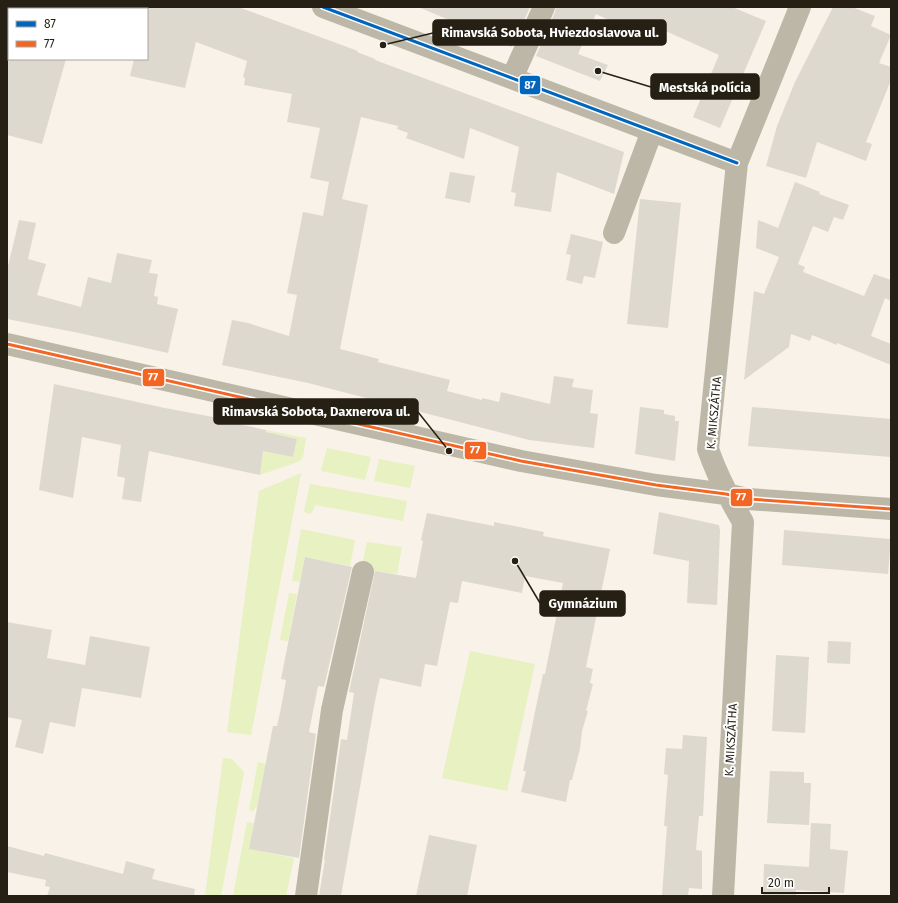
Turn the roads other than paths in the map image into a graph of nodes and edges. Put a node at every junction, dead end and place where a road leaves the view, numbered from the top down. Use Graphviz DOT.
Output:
graph roads {
  1 [pos="323,7"];
  2 [pos="544,7"];
  3 [pos="800,7"];
  4 [pos="512,78"];
  5 [pos="652,130"];
  6 [pos="738,163"];
  7 [pos="614,233"];
  8 [pos="7,344"];
  9 [pos="726,494"];
  10 [pos="891,509"];
  11 [pos="363,572"];
  12 [pos="306,896"];
  13 [pos="723,896"];
  1 -- 4 [label="street"];
  2 -- 4 [label="street"];
  3 -- 6 [label="street, K. MIKSZÁTHA"];
  4 -- 5 [label="street"];
  5 -- 6 [label="street"];
  5 -- 7 [label="street"];
  6 -- 9 [label="street, K. MIKSZÁTHA"];
  8 -- 9 [label="street"];
  9 -- 10 [label="street"];
  9 -- 13 [label="street, K. MIKSZÁTHA"];
  11 -- 12 [label="street"];
}
